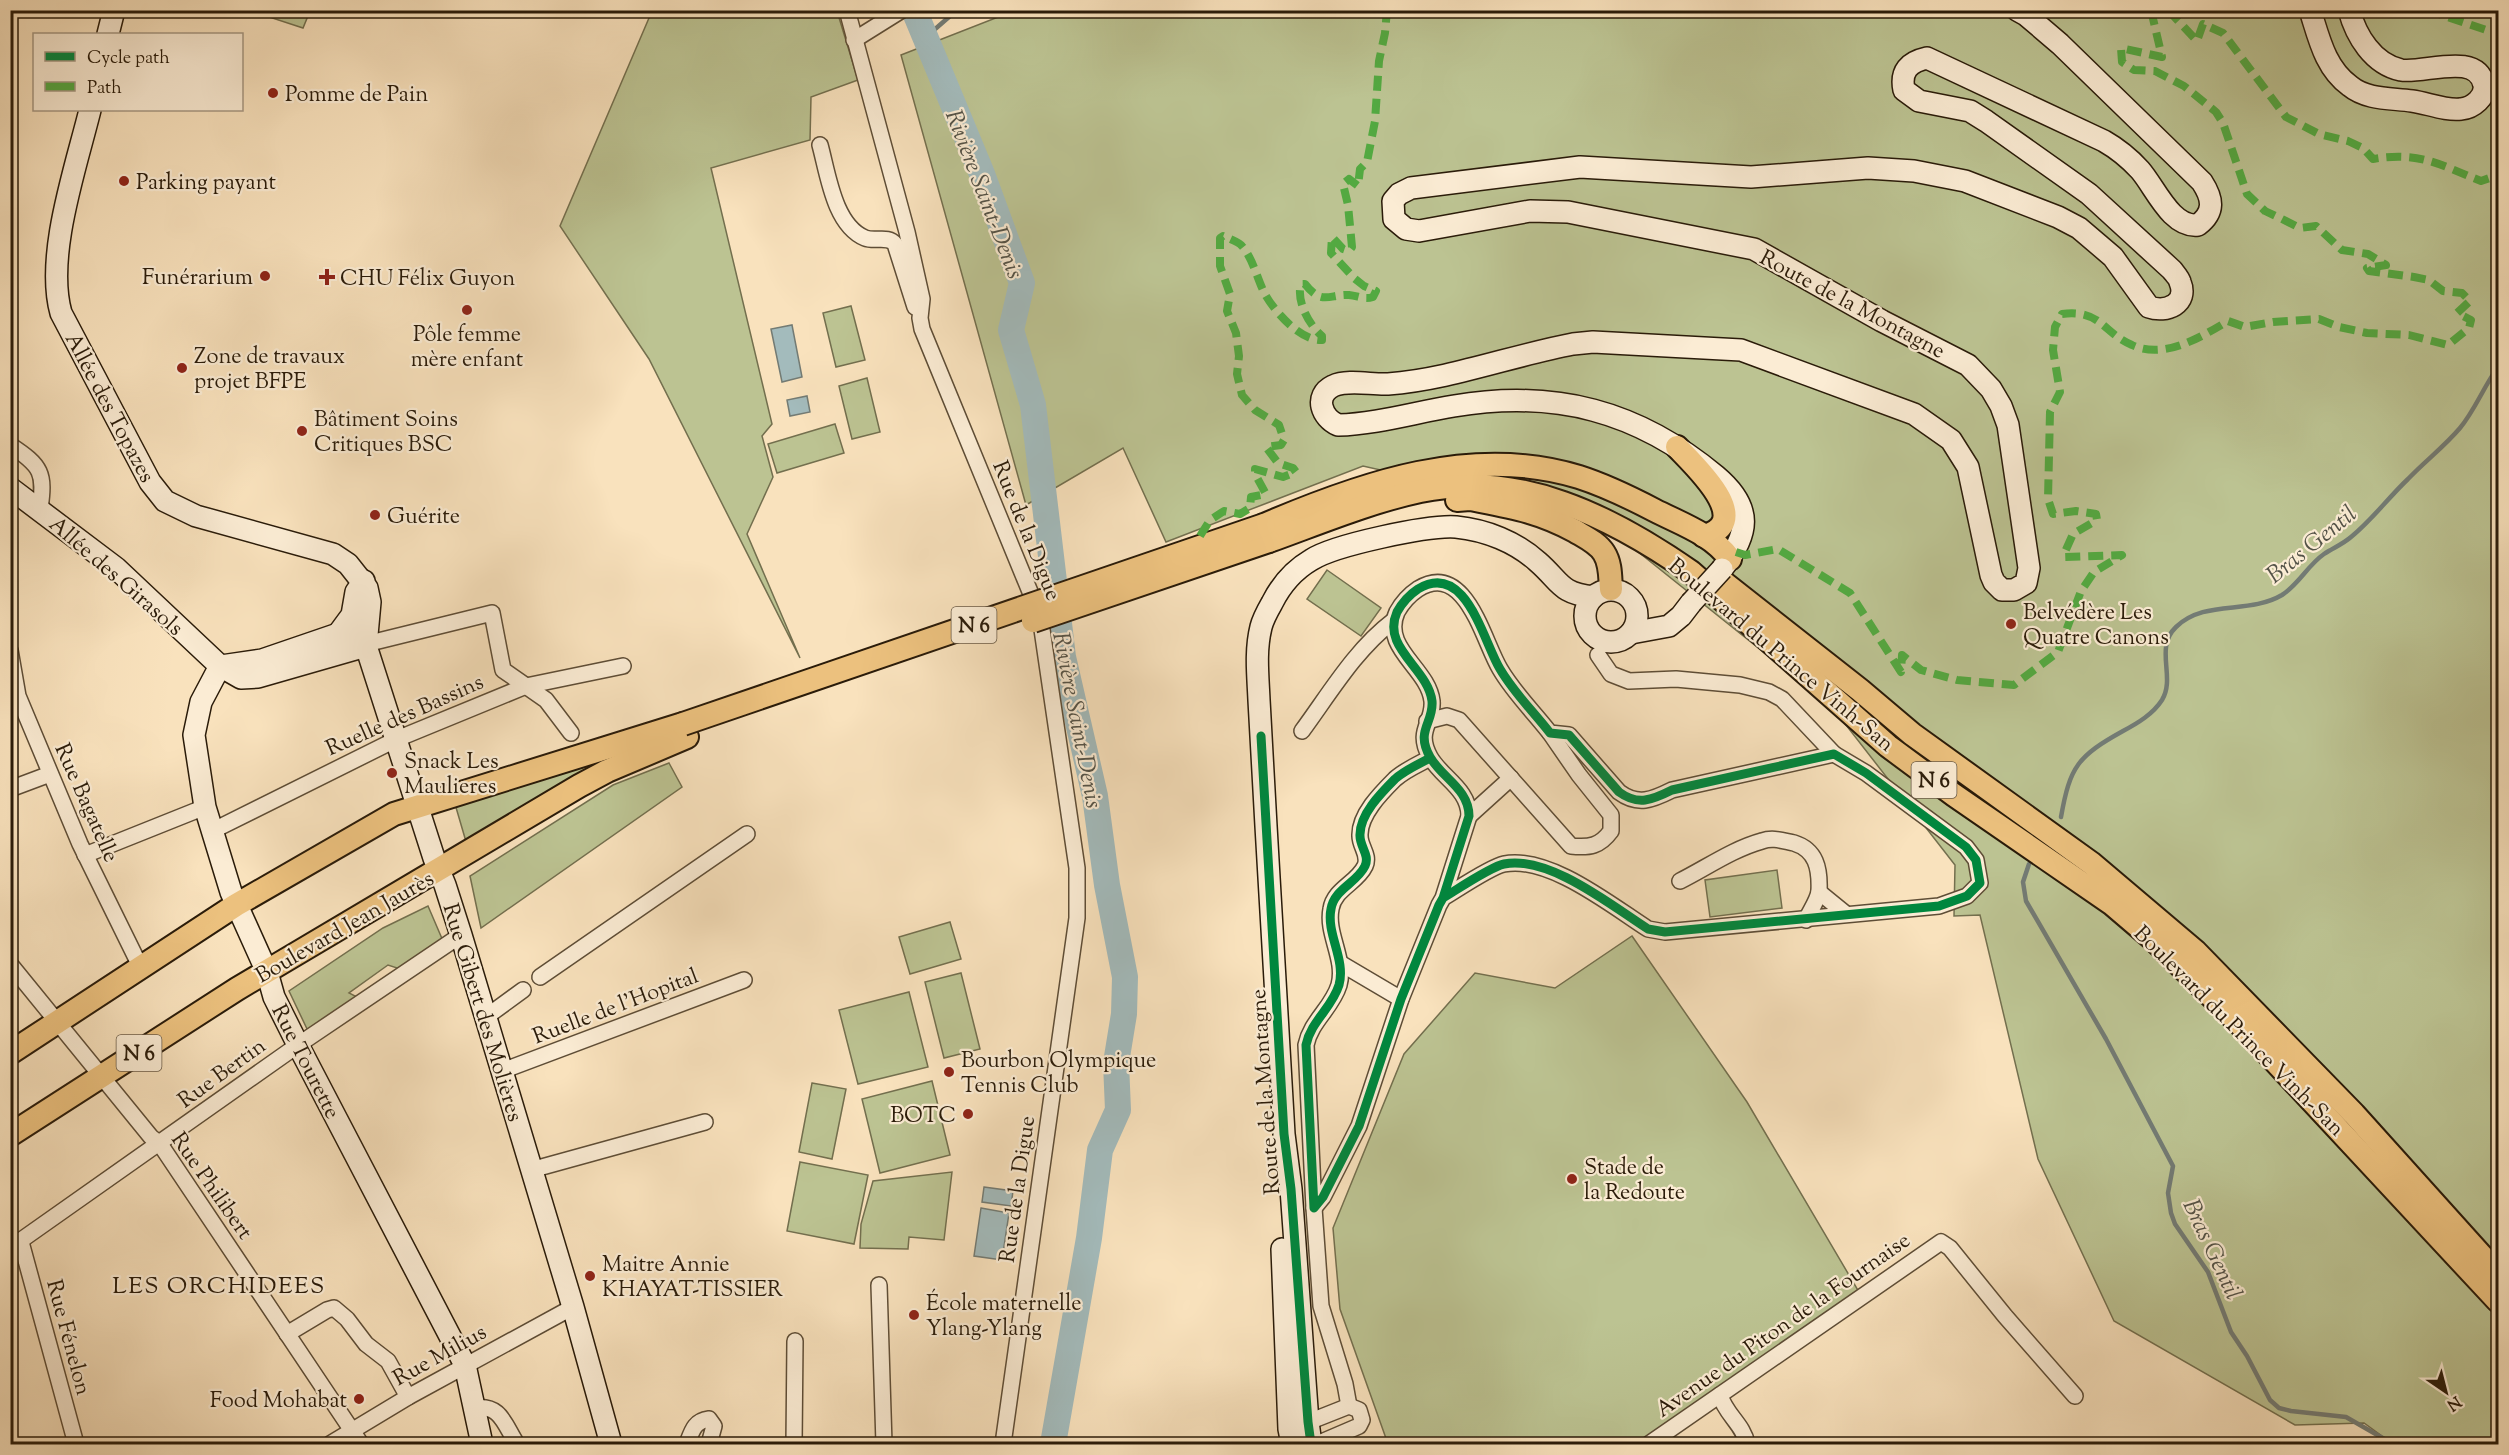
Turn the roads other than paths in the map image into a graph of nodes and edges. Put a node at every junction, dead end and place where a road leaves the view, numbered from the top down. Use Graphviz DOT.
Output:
graph roads {
  1 [pos="114,10"];
  2 [pos="847,10"];
  3 [pos="902,10"];
  4 [pos="2017,10"];
  5 [pos="2310,10"];
  6 [pos="2349,10"];
  7 [pos="108,33"];
  8 [pos="857,38"];
  9 [pos="90,111"];
  10 [pos="820,145"];
  11 [pos="920,318"];
  12 [pos="10,445"];
  13 [pos="1677,447"];
  14 [pos="10,488"];
  15 [pos="40,509"];
  16 [pos="1267,533"];
  17 [pos="1704,536"];
  18 [pos="1726,564"];
  19 [pos="1551,578"];
  20 [pos="363,581"];
  21 [pos="1602,593"];
  22 [pos="1635,605"];
  23 [pos="1689,605"];
  24 [pos="1585,620"];
  25 [pos="1393,621"];
  26 [pos="1631,633"];
  27 [pos="338,634"];
  28 [pos="366,644"];
  29 [pos="10,650"];
  30 [pos="1598,655"];
  31 [pos="220,666"];
  32 [pos="623,666"];
  33 [pos="526,686"];
  34 [pos="1427,721"];
  35 [pos="685,731"];
  36 [pos="1302,731"];
  37 [pos="570,733"];
  38 [pos="1550,733"];
  39 [pos="398,739"];
  40 [pos="1834,753"];
  41 [pos="1431,758"];
  42 [pos="50,774"];
  43 [pos="1511,778"];
  44 [pos="10,789"];
  45 [pos="417,805"];
  46 [pos="205,807"];
  47 [pos="1469,816"];
  48 [pos="212,831"];
  49 [pos="747,834"];
  50 [pos="85,855"];
  51 [pos="438,871"];
  52 [pos="1680,881"];
  53 [pos="1819,892"];
  54 [pos="1443,897"];
  55 [pos="236,905"];
  56 [pos="1846,914"];
  57 [pos="1806,920"];
  58 [pos="461,935"];
  59 [pos="1340,963"];
  60 [pos="10,964"];
  61 [pos="141,968"];
  62 [pos="267,972"];
  63 [pos="540,977"];
  64 [pos="744,980"];
  65 [pos="522,990"];
  66 [pos="1401,999"];
  67 [pos="486,1017"];
  68 [pos="58,1022"];
  69 [pos="297,1045"];
  70 [pos="10,1053"];
  71 [pos="502,1071"];
  72 [pos="102,1077"];
  73 [pos="705,1122"];
  74 [pos="10,1135"];
  75 [pos="160,1144"];
  76 [pos="531,1170"];
  77 [pos="1314,1208"];
  78 [pos="16,1245"];
  79 [pos="2499,1274"];
  80 [pos="879,1285"];
  81 [pos="2499,1301"];
  82 [pos="573,1307"];
  83 [pos="287,1334"];
  84 [pos="795,1341"];
  85 [pos="465,1365"];
  86 [pos="1720,1395"];
  87 [pos="2075,1396"];
  88 [pos="408,1397"];
  89 [pos="1349,1406"];
  90 [pos="474,1408"];
  91 [pos="352,1430"];
  92 [pos="1297,1432"];
  93 [pos="76,1444"];
  94 [pos="330,1444"];
  95 [pos="361,1444"];
  96 [pos="482,1444"];
  97 [pos="517,1444"];
  98 [pos="611,1444"];
  99 [pos="687,1444"];
  100 [pos="709,1444"];
  101 [pos="794,1444"];
  102 [pos="884,1444"];
  103 [pos="1003,1444"];
  104 [pos="1311,1444"];
  105 [pos="1317,1444"];
  106 [pos="1648,1444"];
  107 [pos="1747,1444"];
  1 -- 7 [label="main road"];
  2 -- 8 [label="street, Rue de la Digue"];
  3 -- 8 [label="street"];
  4 -- 13 [label="main road, Route de la Montagne"];
  5 -- 6 [label="main road"];
  8 -- 11 [label="street, Rue de la Digue"];
  9 -- 20 [label="main road, Allée des Topazes"];
  10 -- 11 [label="street"];
  11 -- 103 [label="street, Rue de la Digue"];
  12 -- 15 [label="street"];
  13 -- 17 [label="main road"];
  13 -- 18 [label="main road, Route de la Montagne"];
  14 -- 15 [label="main road, Allée des Girasols"];
  15 -- 31 [label="main road, Allée des Girasols"];
  16 -- 17 [label="main road"];
  16 -- 21 [label="main road"];
  16 -- 35 [label="main road, N 6, bridge"];
  16 -- 79 [label="main road, Boulevard du Prince Vinh-San / N 6"];
  16 -- 81 [label="main road, Boulevard du Prince Vinh-San / N 6"];
  17 -- 18 [label="main road"];
  18 -- 23 [label="main road, Route de la Montagne, bridge"];
  19 -- 21 [label="main road, Route de la Montagne"];
  19 -- 24 [label="main road, Route de la Montagne"];
  19 -- 92 [label="main road, Route de la Montagne"];
  20 -- 27 [label="main road"];
  20 -- 28 [label="main road, Rue Gibert des Molières"];
  21 -- 22 [label="main road"];
  21 -- 24 [label="main road"];
  22 -- 23 [label="main road"];
  22 -- 26 [label="main road"];
  23 -- 26 [label="main road, Route de la Montagne"];
  24 -- 26 [label="main road"];
  25 -- 34 [label="street"];
  25 -- 36 [label="street"];
  25 -- 38 [label="street"];
  27 -- 28 [label="main road"];
  27 -- 31 [label="main road"];
  28 -- 31 [label="main road, Allée des Girasols"];
  28 -- 33 [label="street"];
  28 -- 39 [label="main road, Rue Gibert des Molières"];
  29 -- 42 [label="street, Rue Bagatelle"];
  30 -- 40 [label="street"];
  31 -- 46 [label="main road, Rue Tourette"];
  32 -- 33 [label="street, Ruelle des Bassins"];
  33 -- 37 [label="street"];
  33 -- 39 [label="street, Ruelle des Bassins"];
  34 -- 41 [label="street"];
  34 -- 43 [label="street"];
  35 -- 45 [label="main road, N 6"];
  35 -- 51 [label="main road, Boulevard Jean Jaurès / N 6"];
  38 -- 40 [label="street"];
  38 -- 43 [label="street"];
  39 -- 45 [label="main road, Rue Gibert des Molières"];
  39 -- 48 [label="street, Ruelle des Bassins"];
  40 -- 56 [label="street"];
  41 -- 47 [label="street"];
  41 -- 59 [label="street"];
  42 -- 44 [label="street"];
  42 -- 50 [label="street, Rue Bagatelle"];
  43 -- 47 [label="street"];
  45 -- 51 [label="main road, Rue Gibert des Molières"];
  45 -- 55 [label="main road, N 6"];
  46 -- 48 [label="main road, Rue Tourette"];
  46 -- 50 [label="street"];
  47 -- 54 [label="street"];
  48 -- 55 [label="main road, Rue Tourette"];
  49 -- 63 [label="street"];
  50 -- 61 [label="street, Rue Bagatelle"];
  51 -- 58 [label="main road, Rue Gibert des Molières"];
  51 -- 62 [label="main road, Boulevard Jean Jaurès / N 6"];
  52 -- 53 [label="street"];
  53 -- 56 [label="street"];
  53 -- 57 [label="street"];
  54 -- 57 [label="street"];
  54 -- 66 [label="street"];
  55 -- 61 [label="main road, N 6"];
  55 -- 62 [label="main road, Rue Tourette"];
  56 -- 57 [label="street"];
  58 -- 67 [label="main road, Rue Gibert des Molières"];
  58 -- 69 [label="street, Rue Bertin"];
  59 -- 66 [label="street"];
  59 -- 77 [label="street"];
  60 -- 68 [label="street, Rue Philibert"];
  61 -- 68 [label="main road, N 6"];
  62 -- 69 [label="main road, Rue Tourette"];
  62 -- 72 [label="main road, Boulevard Jean Jaurès / N 6"];
  64 -- 71 [label="street, Ruelle de l'Hopital"];
  65 -- 67 [label="street"];
  66 -- 77 [label="street"];
  67 -- 71 [label="main road, Rue Gibert des Molières"];
  68 -- 70 [label="main road, N 6"];
  68 -- 72 [label="street, Rue Philibert"];
  69 -- 75 [label="street, Rue Bertin"];
  69 -- 85 [label="main road, Rue Tourette"];
  71 -- 76 [label="main road, Rue Gibert des Molières"];
  72 -- 74 [label="main road, Boulevard Jean Jaurès / N 6"];
  72 -- 75 [label="street, Rue Philibert"];
  73 -- 76 [label="street"];
  75 -- 78 [label="street, Rue Bertin"];
  75 -- 83 [label="street, Rue Philibert"];
  76 -- 82 [label="main road, Rue Gibert des Molières"];
  77 -- 89 [label="street"];
  78 -- 93 [label="street, Rue Fénelon"];
  80 -- 102 [label="street"];
  82 -- 85 [label="street, Rue Milius"];
  82 -- 98 [label="main road, Rue Gibert des Molières"];
  83 -- 88 [label="street"];
  83 -- 91 [label="street, Rue Philibert"];
  84 -- 101 [label="street"];
  85 -- 88 [label="street, Rue Milius"];
  85 -- 90 [label="main road, Rue Tourette"];
  86 -- 87 [label="street, Avenue du Piton de la Fournaise"];
  86 -- 106 [label="street, Avenue du Piton de la Fournaise"];
  86 -- 107 [label="street"];
  88 -- 91 [label="street, Rue Milius"];
  89 -- 92 [label="street"];
  89 -- 105 [label="street"];
  90 -- 96 [label="main road, Rue Tourette"];
  90 -- 97 [label="street"];
  91 -- 94 [label="street, Rue Milius"];
  91 -- 95 [label="street, Rue Philibert"];
  92 -- 104 [label="main road, Route de la Montagne"];
  99 -- 100 [label="street"];
}
